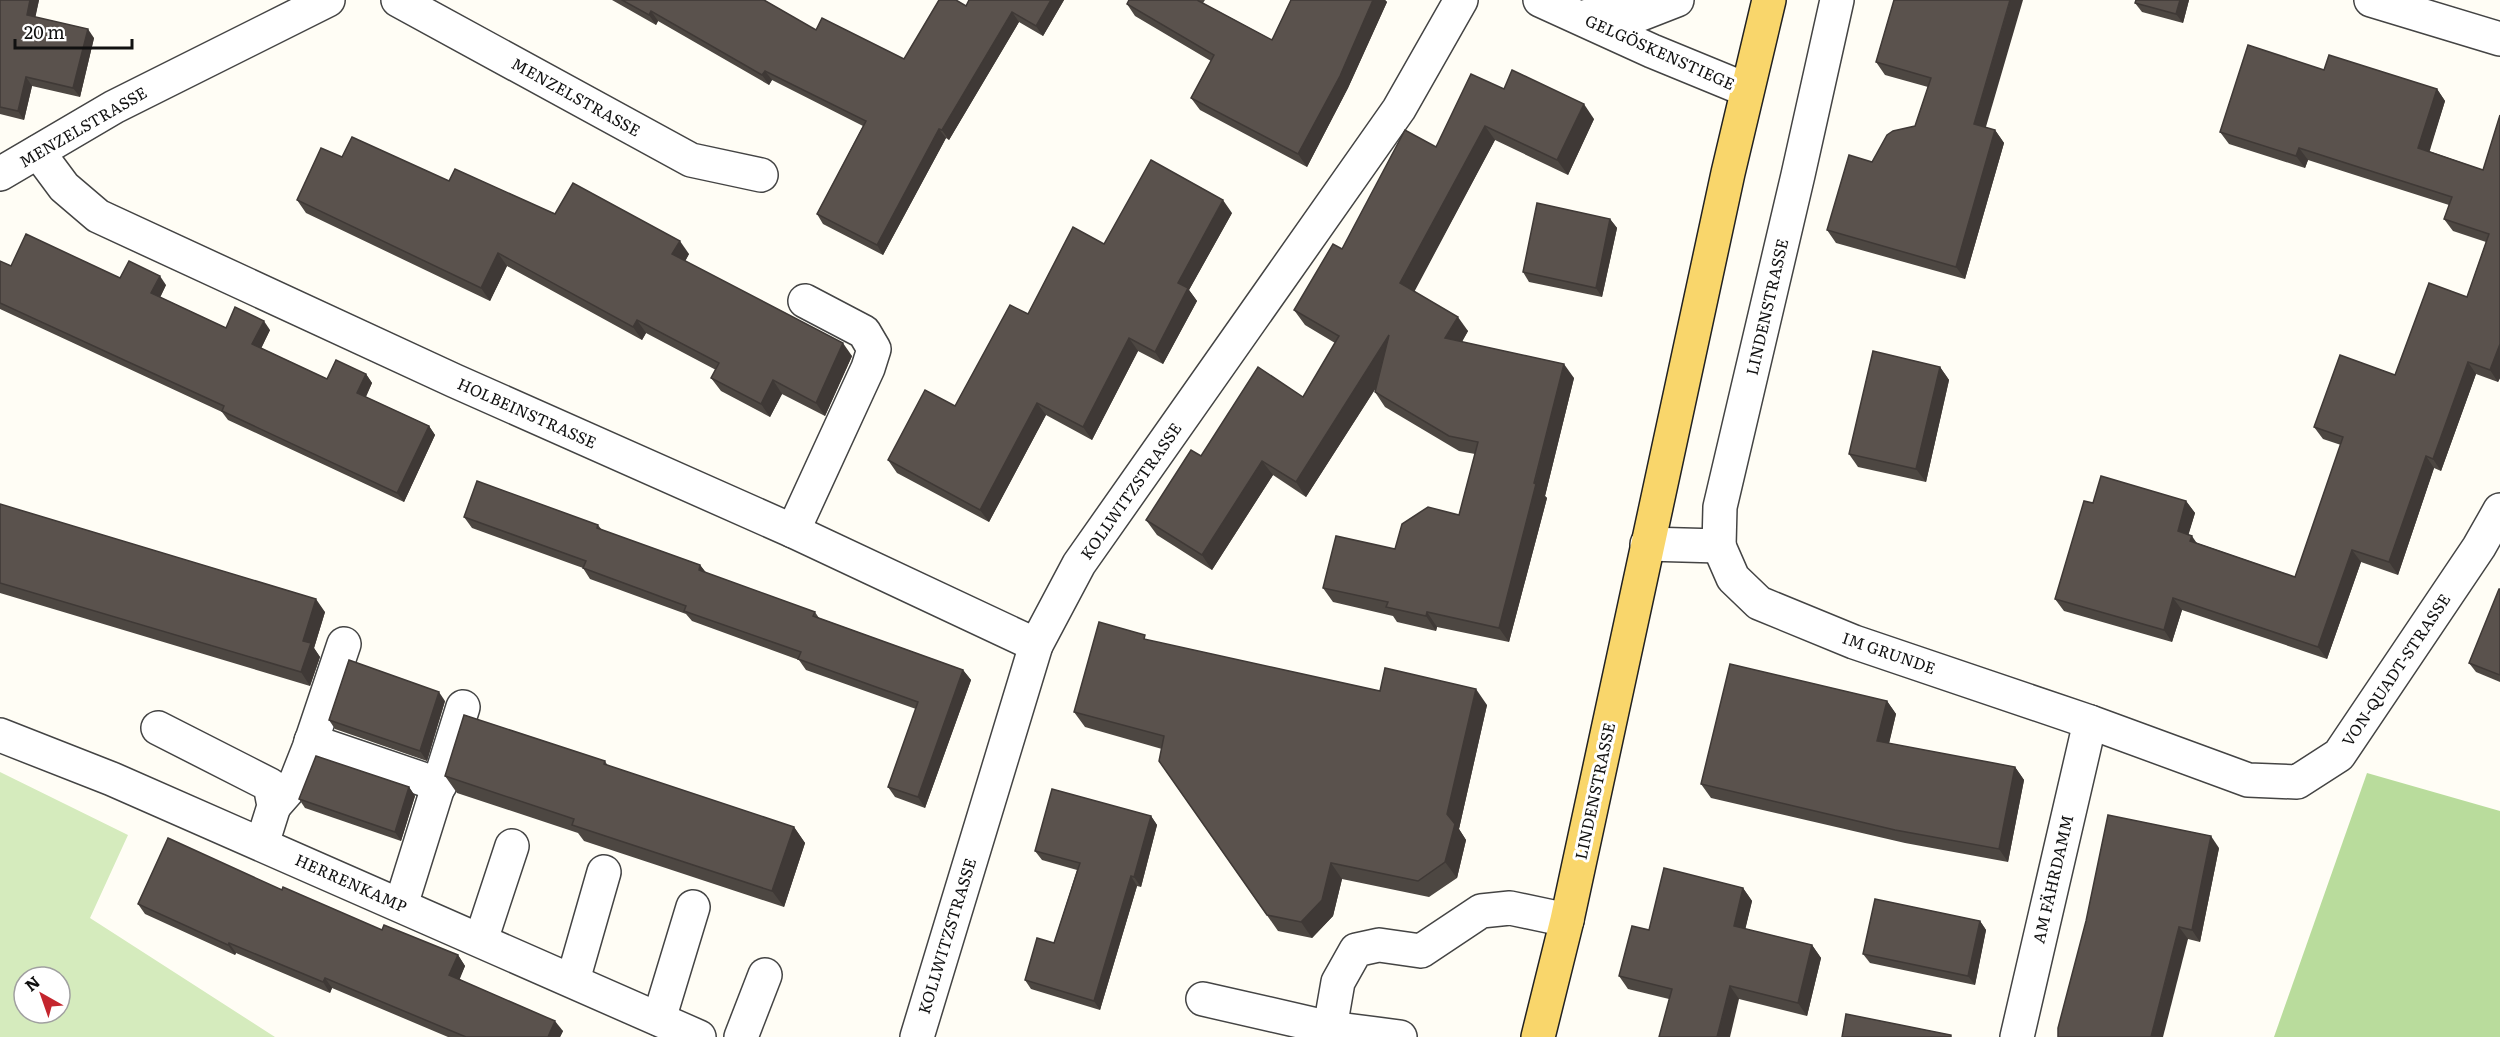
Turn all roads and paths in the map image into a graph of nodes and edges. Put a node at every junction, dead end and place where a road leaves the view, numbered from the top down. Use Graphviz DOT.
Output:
graph roads {
  1 [pos="328,0"];
  2 [pos="398,0"];
  3 [pos="1461,0"];
  4 [pos="1540,0"];
  5 [pos="1677,0"];
  6 [pos="1769,0"];
  7 [pos="1837,0"];
  8 [pos="2371,0"];
  9 [pos="1577,16"];
  10 [pos="2500,39"];
  11 [pos="1746,90"];
  12 [pos="38,152"];
  13 [pos="0,174"];
  14 [pos="761,175"];
  15 [pos="805,301"];
  16 [pos="2500,510"];
  17 [pos="793,531"];
  18 [pos="1647,544"];
  19 [pos="1719,546"];
  20 [pos="344,644"];
  21 [pos="1036,645"];
  22 [pos="464,707"];
  23 [pos="2090,722"];
  24 [pos="158,728"];
  25 [pos="0,735"];
  26 [pos="311,741"];
  27 [pos="440,785"];
  28 [pos="274,806"];
  29 [pos="262,844"];
  30 [pos="512,846"];
  31 [pos="604,872"];
  32 [pos="401,905"];
  33 [pos="693,907"];
  34 [pos="1567,920"];
  35 [pos="481,940"];
  36 [pos="765,975"];
  37 [pos="573,980"];
  38 [pos="1203,999"];
  39 [pos="659,1018"];
  40 [pos="1330,1028"];
  41 [pos="699,1037"];
  42 [pos="741,1037"];
  43 [pos="917,1037"];
  44 [pos="1400,1037"];
  45 [pos="1538,1037"];
  46 [pos="2017,1037"];
  1 -- 12 [label="street, MENZELSTRASSE"];
  2 -- 14 [label="street, MENZELSTRASSE"];
  3 -- 21 [label="street, KOLLWITZSTRASSE"];
  4 -- 9 [label="street, GELGÖSKENSTIEGE"];
  5 -- 9 [label="street"];
  6 -- 11 [label="main road, LINDENSTRASSE"];
  7 -- 19 [label="street, LINDENSTRASSE"];
  8 -- 10 [label="street"];
  9 -- 11 [label="street, GELGÖSKENSTIEGE"];
  11 -- 18 [label="main road, LINDENSTRASSE"];
  12 -- 13 [label="street, MENZELSTRASSE"];
  12 -- 17 [label="street, HOLBEINSTRASSE"];
  15 -- 17 [label="street"];
  16 -- 23 [label="street, VON-QUADT-STRASSE"];
  17 -- 21 [label="street, HOLBEINSTRASSE"];
  18 -- 19 [label="street"];
  18 -- 34 [label="main road, LINDENSTRASSE"];
  19 -- 23 [label="street, IM GRUNDE"];
  20 -- 26 [label="street"];
  21 -- 43 [label="street, KOLLWITZSTRASSE"];
  22 -- 27 [label="street"];
  23 -- 46 [label="street, AM FÄHRDAMM"];
  24 -- 28 [label="street"];
  25 -- 29 [label="street, HERRENKAMP"];
  26 -- 27 [label="street"];
  26 -- 28 [label="street"];
  27 -- 32 [label="street"];
  28 -- 29 [label="street"];
  29 -- 32 [label="street, HERRENKAMP"];
  30 -- 35 [label="street"];
  31 -- 37 [label="street"];
  32 -- 35 [label="street, HERRENKAMP"];
  33 -- 39 [label="street"];
  34 -- 40 [label="street"];
  34 -- 45 [label="main road, LINDENSTRASSE"];
  35 -- 37 [label="street, HERRENKAMP"];
  36 -- 42 [label="street"];
  37 -- 39 [label="street, HERRENKAMP"];
  38 -- 40 [label="street"];
  39 -- 41 [label="street, HERRENKAMP"];
  40 -- 44 [label="street"];
}
